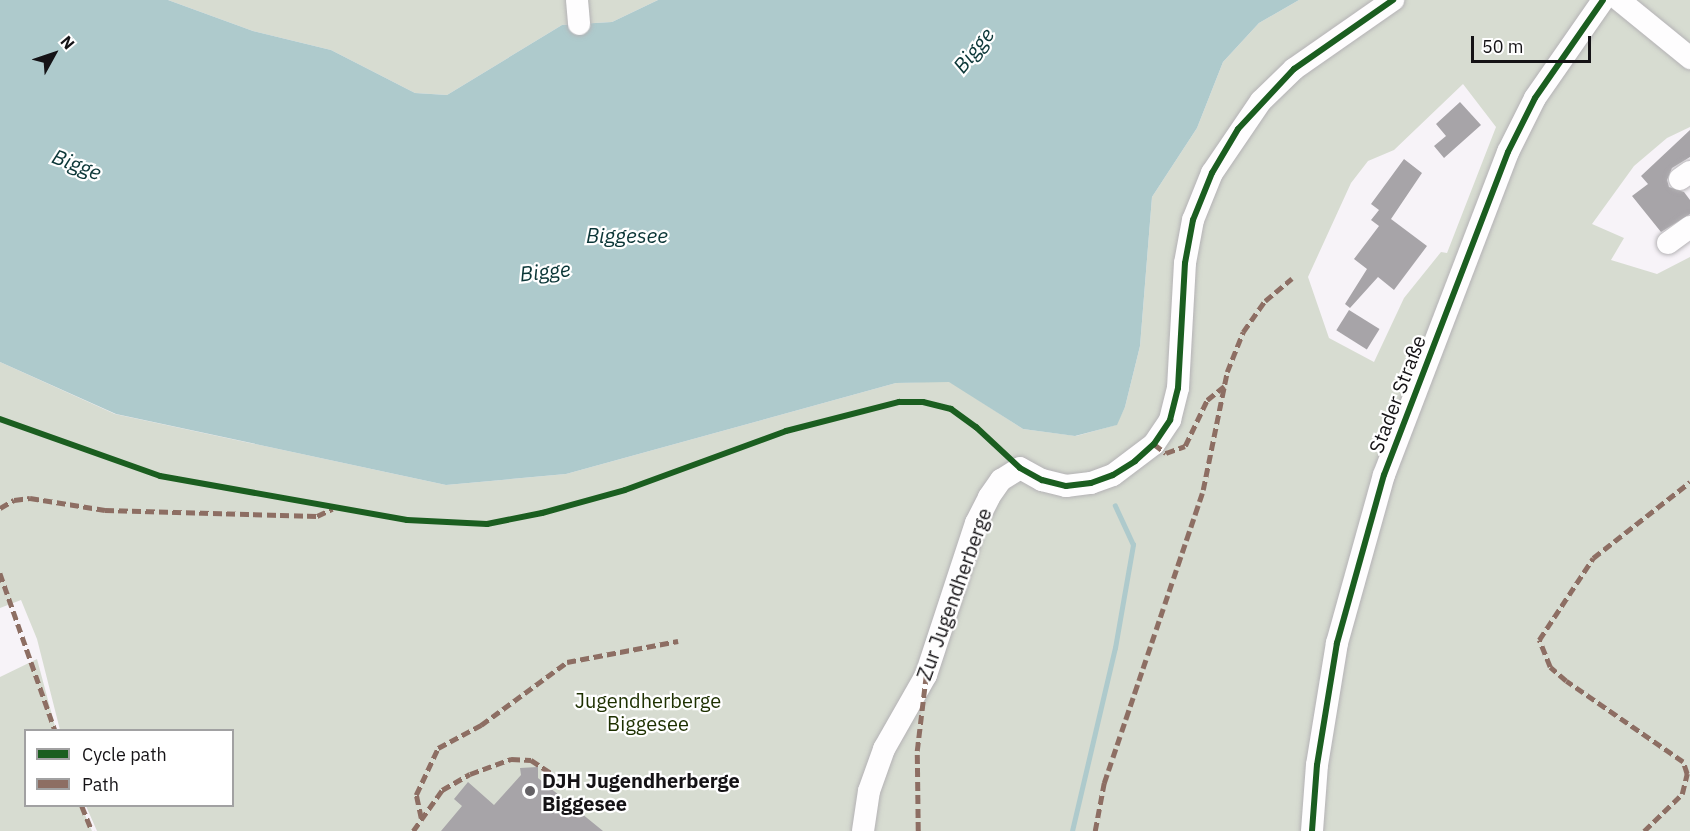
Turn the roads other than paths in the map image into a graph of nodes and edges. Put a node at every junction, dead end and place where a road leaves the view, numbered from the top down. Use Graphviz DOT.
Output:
graph roads {
  1 [pos="577,0"];
  2 [pos="1393,0"];
  3 [pos="1603,0"];
  4 [pos="1619,0"];
  5 [pos="579,24"];
  6 [pos="1690,58"];
  7 [pos="1690,227"];
  8 [pos="1668,243"];
  9 [pos="863,831"];
  10 [pos="1312,831"];
  1 -- 5 [label="street"];
  2 -- 9 [label="street, Zur Jugendherberge"];
  3 -- 10 [label="street, Stader Straße"];
  4 -- 6 [label="street"];
  7 -- 8 [label="street"];
}
